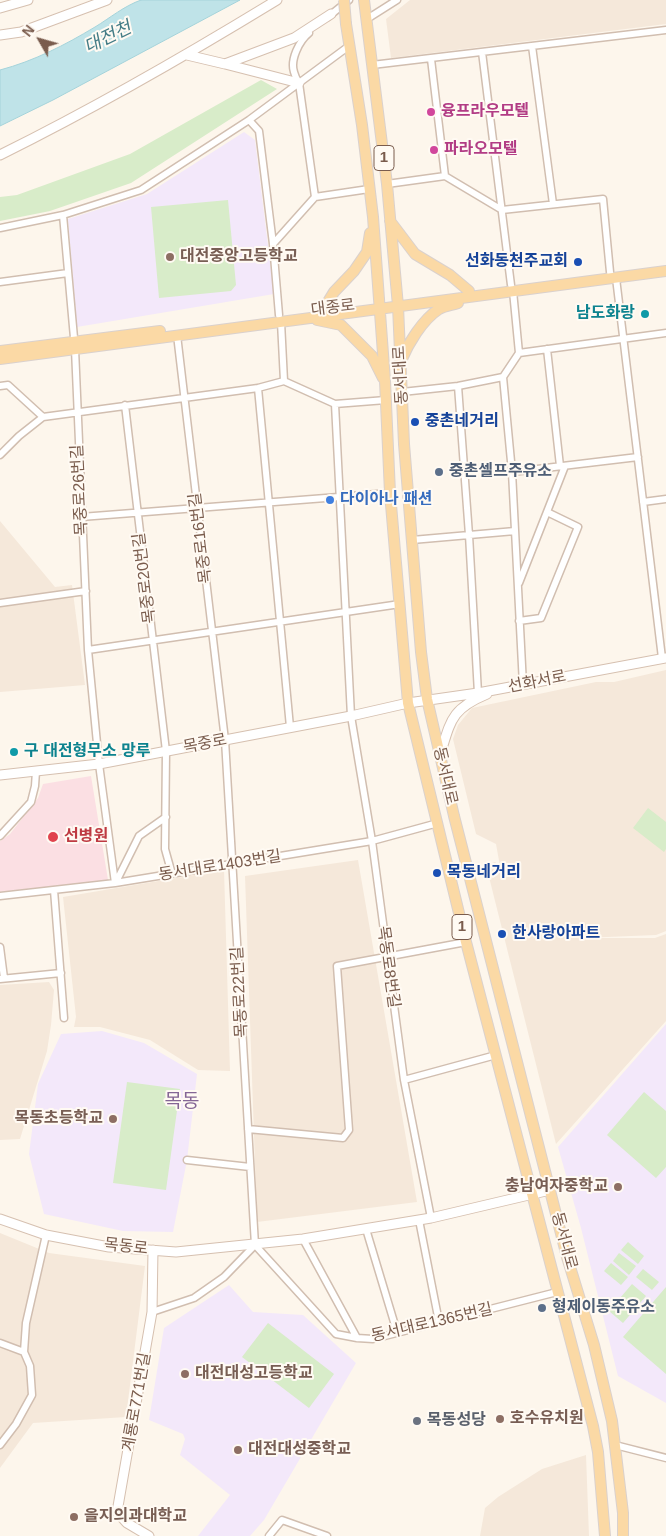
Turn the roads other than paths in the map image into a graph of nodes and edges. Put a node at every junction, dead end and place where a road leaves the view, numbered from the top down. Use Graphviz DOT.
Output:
graph roads {
  1 [pos="28,0"];
  2 [pos="107,0"];
  3 [pos="277,0"];
  4 [pos="344,0"];
  5 [pos="349,0"];
  6 [pos="397,0"];
  7 [pos="6,5"];
  8 [pos="365,10"];
  9 [pos="331,14"];
  10 [pos="666,30"];
  11 [pos="0,35"];
  12 [pos="349,46"];
  13 [pos="532,46"];
  14 [pos="482,52"];
  15 [pos="187,55"];
  16 [pos="431,58"];
  17 [pos="225,64"];
  18 [pos="372,64"];
  19 [pos="299,84"];
  20 [pos="249,120"];
  21 [pos="0,155"];
  22 [pos="444,176"];
  23 [pos="387,184"];
  24 [pos="369,190"];
  25 [pos="315,197"];
  26 [pos="554,204"];
  27 [pos="502,210"];
  28 [pos="63,215"];
  29 [pos="373,217"];
  30 [pos="390,221"];
  31 [pos="0,228"];
  32 [pos="273,244"];
  33 [pos="666,265"];
  34 [pos="666,271"];
  35 [pos="68,273"];
  36 [pos="613,275"];
  37 [pos="0,282"];
  38 [pos="512,288"];
  39 [pos="473,293"];
  40 [pos="397,303"];
  41 [pos="380,306"];
  42 [pos="323,310"];
  43 [pos="280,318"];
  44 [pos="306,318"];
  45 [pos="666,333"];
  46 [pos="177,336"];
  47 [pos="624,339"];
  48 [pos="74,345"];
  49 [pos="547,349"];
  50 [pos="0,351"];
  51 [pos="519,353"];
  52 [pos="0,359"];
  53 [pos="399,365"];
  54 [pos="503,377"];
  55 [pos="284,381"];
  56 [pos="385,381"];
  57 [pos="0,386"];
  58 [pos="458,386"];
  59 [pos="258,388"];
  60 [pos="402,392"];
  61 [pos="184,398"];
  62 [pos="386,400"];
  63 [pos="335,404"];
  64 [pos="125,405"];
  65 [pos="77,412"];
  66 [pos="43,417"];
  67 [pos="0,455"];
  68 [pos="638,457"];
  69 [pos="563,466"];
  70 [pos="512,472"];
  71 [pos="390,493"];
  72 [pos="340,497"];
  73 [pos="666,499"];
  74 [pos="268,502"];
  75 [pos="643,502"];
  76 [pos="198,508"];
  77 [pos="138,512"];
  78 [pos="547,512"];
  79 [pos="82,516"];
  80 [pos="515,531"];
  81 [pos="469,535"];
  82 [pos="412,540"];
  83 [pos="517,586"];
  84 [pos="86,591"];
  85 [pos="0,603"];
  86 [pos="400,604"];
  87 [pos="347,612"];
  88 [pos="279,621"];
  89 [pos="519,621"];
  90 [pos="212,631"];
  91 [pos="153,640"];
  92 [pos="88,650"];
  93 [pos="664,658"];
  94 [pos="523,685"];
  95 [pos="501,688"];
  96 [pos="478,693"];
  97 [pos="427,699"];
  98 [pos="408,703"];
  99 [pos="350,716"];
  100 [pos="290,727"];
  101 [pos="226,740"];
  102 [pos="166,751"];
  103 [pos="440,756"];
  104 [pos="100,764"];
  105 [pos="36,771"];
  106 [pos="0,775"];
  107 [pos="166,817"];
  108 [pos="438,823"];
  109 [pos="0,836"];
  110 [pos="372,841"];
  111 [pos="233,864"];
  112 [pos="172,874"];
  113 [pos="115,883"];
  114 [pos="54,890"];
  115 [pos="0,896"];
  116 [pos="466,942"];
  117 [pos="0,947"];
  118 [pos="387,957"];
  119 [pos="61,973"];
  120 [pos="2,979"];
  121 [pos="64,1018"];
  122 [pos="496,1056"];
  123 [pos="404,1080"];
  124 [pos="248,1129"];
  125 [pos="187,1160"];
  126 [pos="250,1167"];
  127 [pos="550,1190"];
  128 [pos="532,1194"];
  129 [pos="431,1218"];
  130 [pos="0,1219"];
  131 [pos="419,1220"];
  132 [pos="366,1229"];
  133 [pos="46,1235"];
  134 [pos="303,1239"];
  135 [pos="255,1245"];
  136 [pos="153,1250"];
  137 [pos="557,1292"];
  138 [pos="152,1312"];
  139 [pos="439,1322"];
  140 [pos="397,1332"];
  141 [pos="357,1338"];
  142 [pos="0,1343"];
  143 [pos="24,1352"];
  144 [pos="0,1445"];
  145 [pos="615,1445"];
  146 [pos="666,1458"];
  147 [pos="149,1536"];
  148 [pos="269,1536"];
  149 [pos="327,1536"];
  150 [pos="605,1536"];
  151 [pos="623,1536"];
  1 -- 7 [label="main road"];
  2 -- 11 [label="main road"];
  3 -- 15 [label="main road"];
  4 -- 12 [label="main road, 동서대로 / 1, bridge"];
  5 -- 9 [label="street"];
  6 -- 8 [label="street"];
  8 -- 18 [label="main road, 동서대로 / 1"];
  9 -- 17 [label="main road"];
  9 -- 19 [label="street"];
  10 -- 13 [label="street"];
  12 -- 19 [label="street"];
  12 -- 24 [label="main road, 동서대로 / 1"];
  13 -- 14 [label="street"];
  13 -- 26 [label="street"];
  14 -- 16 [label="street"];
  14 -- 27 [label="street"];
  15 -- 17 [label="main road"];
  15 -- 21 [label="main road"];
  16 -- 18 [label="street"];
  16 -- 22 [label="street"];
  17 -- 19 [label="main road"];
  18 -- 23 [label="main road, 동서대로 / 1"];
  19 -- 20 [label="street"];
  19 -- 25 [label="street"];
  20 -- 28 [label="street"];
  20 -- 32 [label="street"];
  22 -- 23 [label="street"];
  22 -- 27 [label="street"];
  23 -- 30 [label="main road, 동서대로 / 1"];
  24 -- 25 [label="street"];
  24 -- 29 [label="main road, 동서대로 / 1"];
  25 -- 32 [label="street"];
  26 -- 27 [label="street"];
  26 -- 36 [label="street"];
  27 -- 38 [label="street"];
  28 -- 31 [label="street"];
  28 -- 35 [label="street, 목중로26번길"];
  29 -- 41 [label="main road, 동서대로 / 1"];
  29 -- 42 [label="main road"];
  30 -- 39 [label="main road"];
  30 -- 40 [label="main road, 동서대로 / 1"];
  32 -- 43 [label="street"];
  33 -- 36 [label="main road, 대종로"];
  34 -- 36 [label="main road, 대종로"];
  35 -- 37 [label="street"];
  35 -- 48 [label="street, 목중로26번길"];
  36 -- 38 [label="main road, 대종로"];
  36 -- 47 [label="street"];
  38 -- 39 [label="main road, 대종로"];
  38 -- 51 [label="street"];
  39 -- 40 [label="main road, 대종로"];
  39 -- 53 [label="main road"];
  40 -- 41 [label="main road, 대종로"];
  40 -- 53 [label="main road, 동서대로 / 1"];
  41 -- 42 [label="main road, 대종로"];
  41 -- 44 [label="main road, 대종로"];
  41 -- 56 [label="main road, 동서대로 / 1"];
  42 -- 43 [label="main road, 대종로"];
  43 -- 44 [label="main road, 대종로"];
  43 -- 46 [label="main road, 대종로"];
  43 -- 48 [label="main road, 대종로"];
  43 -- 55 [label="street"];
  44 -- 56 [label="main road"];
  45 -- 47 [label="street"];
  46 -- 48 [label="main road, 대종로"];
  46 -- 61 [label="street, 목중로16번길"];
  47 -- 49 [label="street"];
  47 -- 68 [label="street"];
  48 -- 50 [label="main road, 대종로"];
  48 -- 52 [label="main road, 대종로"];
  48 -- 65 [label="street, 목중로26번길"];
  49 -- 51 [label="street"];
  49 -- 69 [label="street"];
  51 -- 54 [label="street"];
  53 -- 60 [label="main road, 동서대로 / 1"];
  54 -- 58 [label="street"];
  54 -- 70 [label="street"];
  55 -- 59 [label="street"];
  55 -- 63 [label="street"];
  56 -- 62 [label="main road, 동서대로 / 1"];
  57 -- 66 [label="street"];
  58 -- 60 [label="street"];
  58 -- 81 [label="street"];
  59 -- 61 [label="street"];
  59 -- 74 [label="street"];
  60 -- 82 [label="main road, 동서대로 / 1"];
  61 -- 64 [label="street"];
  61 -- 76 [label="street, 목중로16번길"];
  62 -- 63 [label="street"];
  62 -- 71 [label="main road, 동서대로 / 1"];
  63 -- 72 [label="street, 목동로8번길"];
  64 -- 65 [label="street"];
  64 -- 77 [label="street, 목중로20번길"];
  65 -- 66 [label="street"];
  65 -- 79 [label="street, 목중로26번길"];
  66 -- 67 [label="street"];
  68 -- 69 [label="street"];
  68 -- 75 [label="street"];
  69 -- 70 [label="street"];
  69 -- 78 [label="street"];
  70 -- 80 [label="street"];
  71 -- 72 [label="street"];
  71 -- 86 [label="main road, 동서대로 / 1"];
  72 -- 74 [label="street"];
  72 -- 87 [label="street, 목동로8번길"];
  73 -- 75 [label="street"];
  74 -- 76 [label="street"];
  74 -- 88 [label="street"];
  75 -- 93 [label="street"];
  76 -- 77 [label="street"];
  76 -- 90 [label="street, 목중로16번길"];
  77 -- 79 [label="street"];
  77 -- 91 [label="street, 목중로20번길"];
  78 -- 83 [label="street"];
  78 -- 89 [label="street"];
  79 -- 84 [label="street, 목중로26번길"];
  80 -- 81 [label="street"];
  80 -- 83 [label="street"];
  81 -- 82 [label="street"];
  81 -- 96 [label="street"];
  82 -- 97 [label="main road, 동서대로 / 1"];
  83 -- 89 [label="street"];
  84 -- 85 [label="street"];
  84 -- 92 [label="street, 목중로26번길"];
  86 -- 87 [label="street"];
  86 -- 98 [label="main road, 동서대로 / 1"];
  87 -- 88 [label="street"];
  87 -- 99 [label="street, 목동로8번길"];
  88 -- 90 [label="street"];
  88 -- 100 [label="street"];
  89 -- 94 [label="street"];
  90 -- 91 [label="street"];
  90 -- 101 [label="street, 목중로16번길"];
  91 -- 92 [label="street"];
  91 -- 102 [label="street, 목중로20번길"];
  92 -- 104 [label="street, 목중로26번길"];
  93 -- 94 [label="main road, 선화서로"];
  94 -- 95 [label="main road, 선화서로"];
  95 -- 96 [label="main road, 선화서로"];
  95 -- 103 [label="main road"];
  96 -- 97 [label="main road, 선화서로"];
  97 -- 98 [label="main road, 선화서로"];
  97 -- 103 [label="main road, 동서대로 / 1"];
  98 -- 99 [label="main road, 목중로"];
  98 -- 108 [label="main road, 동서대로 / 1"];
  99 -- 100 [label="main road, 목중로"];
  99 -- 110 [label="street, 목동로8번길"];
  100 -- 101 [label="main road, 목중로"];
  101 -- 102 [label="main road, 목중로"];
  101 -- 111 [label="street, 목동로22번길"];
  102 -- 104 [label="main road, 목중로"];
  102 -- 107 [label="street, 목중로20번길"];
  103 -- 127 [label="main road, 동서대로 / 1"];
  104 -- 105 [label="main road, 목중로"];
  104 -- 113 [label="street, 목중로26번길"];
  105 -- 106 [label="main road, 목중로"];
  105 -- 109 [label="street"];
  107 -- 112 [label="street, 목중로20번길"];
  107 -- 113 [label="street"];
  108 -- 110 [label="street, 동서대로1403번길"];
  108 -- 116 [label="main road, 동서대로 / 1"];
  110 -- 111 [label="street, 동서대로1403번길"];
  110 -- 118 [label="street, 목동로8번길"];
  111 -- 112 [label="street, 동서대로1403번길"];
  111 -- 124 [label="street, 목동로22번길"];
  112 -- 113 [label="street, 동서대로1403번길"];
  113 -- 114 [label="street, 동서대로1403번길"];
  114 -- 115 [label="street, 동서대로1403번길"];
  114 -- 119 [label="street"];
  116 -- 118 [label="street"];
  116 -- 122 [label="main road, 동서대로 / 1"];
  117 -- 120 [label="street"];
  118 -- 123 [label="street, 목동로8번길"];
  118 -- 124 [label="street"];
  119 -- 120 [label="street"];
  119 -- 121 [label="street"];
  122 -- 123 [label="street"];
  122 -- 128 [label="main road, 동서대로 / 1"];
  123 -- 129 [label="street, 목동로8번길"];
  124 -- 126 [label="street, 목동로22번길"];
  125 -- 126 [label="street"];
  126 -- 135 [label="street, 목동로22번길"];
  127 -- 128 [label="main road, 목동로"];
  127 -- 145 [label="main road, 동서대로 / 1"];
  128 -- 129 [label="main road, 목동로"];
  128 -- 137 [label="main road, 동서대로 / 1"];
  129 -- 131 [label="main road, 목동로"];
  130 -- 133 [label="main road, 목동로"];
  131 -- 132 [label="main road, 목동로"];
  131 -- 139 [label="street"];
  132 -- 134 [label="main road, 목동로"];
  132 -- 140 [label="street"];
  133 -- 136 [label="main road, 목동로"];
  133 -- 143 [label="street"];
  134 -- 135 [label="main road, 목동로"];
  134 -- 141 [label="street"];
  135 -- 136 [label="main road, 목동로"];
  135 -- 138 [label="street"];
  135 -- 141 [label="street, 동서대로1365번길"];
  136 -- 138 [label="main road, 계룡로771번길"];
  137 -- 139 [label="street, 동서대로1365번길"];
  137 -- 150 [label="main road, 동서대로 / 1"];
  138 -- 147 [label="main road, 계룡로771번길"];
  139 -- 140 [label="street, 동서대로1365번길"];
  140 -- 141 [label="street, 동서대로1365번길"];
  142 -- 143 [label="street"];
  143 -- 144 [label="street"];
  145 -- 146 [label="street"];
  145 -- 151 [label="main road, 동서대로 / 1"];
  148 -- 149 [label="street"];
}
